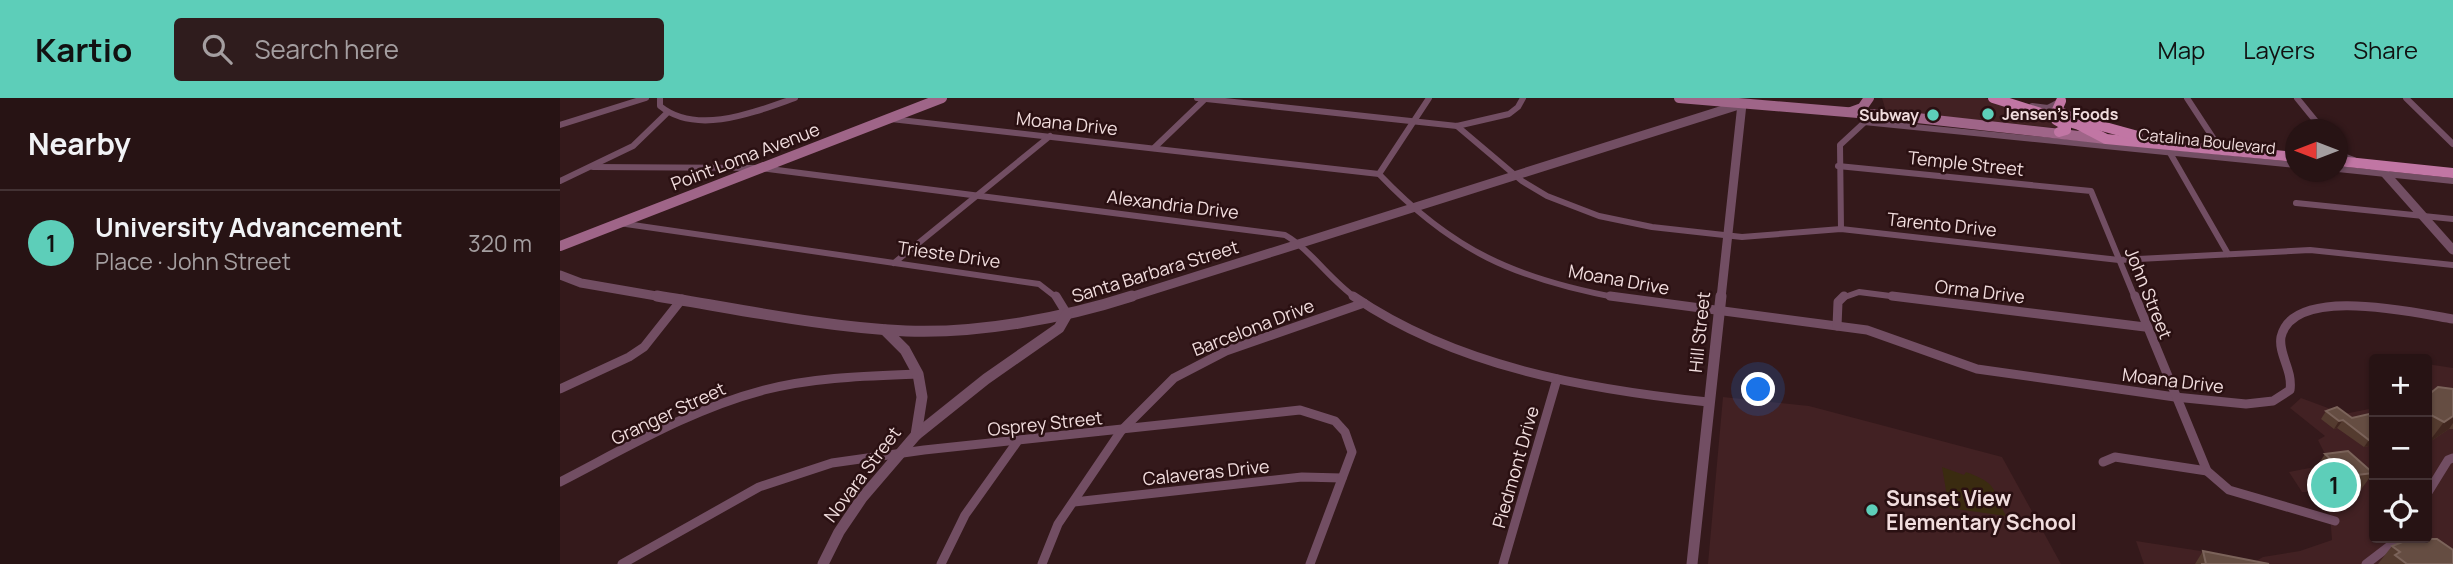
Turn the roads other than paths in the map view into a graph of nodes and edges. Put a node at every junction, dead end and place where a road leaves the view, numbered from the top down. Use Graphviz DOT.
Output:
graph roads {
  1 [pos="646,98"];
  2 [pos="660,98"];
  3 [pos="795,98"];
  4 [pos="942,98"];
  5 [pos="1197,98"];
  6 [pos="1206,98"];
  7 [pos="1429,98"];
  8 [pos="1523,98"];
  9 [pos="1679,98"];
  10 [pos="1870,98"];
  11 [pos="1993,98"];
  12 [pos="2007,98"];
  13 [pos="2187,98"];
  14 [pos="2297,98"];
  15 [pos="2406,98"];
  16 [pos="2063,100"];
  17 [pos="1742,104"];
  18 [pos="2025,104"];
  19 [pos="667,113"];
  20 [pos="1842,113"];
  21 [pos="1882,117"];
  22 [pos="2050,117"];
  23 [pos="889,118"];
  24 [pos="1868,119"];
  25 [pos="2314,119"];
  26 [pos="2077,120"];
  27 [pos="1414,121"];
  28 [pos="560,125"];
  29 [pos="1457,125"];
  30 [pos="2059,132"];
  31 [pos="1049,136"];
  32 [pos="2091,137"];
  33 [pos="2106,139"];
  34 [pos="2453,144"];
  35 [pos="2196,147"];
  36 [pos="1154,148"];
  37 [pos="2221,150"];
  38 [pos="2170,153"];
  39 [pos="2285,157"];
  40 [pos="2348,158"];
  41 [pos="2348,162"];
  42 [pos="2285,164"];
  43 [pos="2367,164"];
  44 [pos="1838,166"];
  45 [pos="593,167"];
  46 [pos="761,168"];
  47 [pos="2348,170"];
  48 [pos="2453,173"];
  49 [pos="1378,174"];
  50 [pos="2386,174"];
  51 [pos="1516,176"];
  52 [pos="560,181"];
  53 [pos="2453,181"];
  54 [pos="2091,191"];
  55 [pos="978,194"];
  56 [pos="2295,203"];
  57 [pos="1413,208"];
  58 [pos="2424,216"];
  59 [pos="2453,219"];
  60 [pos="618,223"];
  61 [pos="1840,229"];
  62 [pos="1727,236"];
  63 [pos="1298,244"];
  64 [pos="560,246"];
  65 [pos="2453,250"];
  66 [pos="2228,254"];
  67 [pos="2119,260"];
  68 [pos="894,263"];
  69 [pos="2453,265"];
  70 [pos="560,275"];
  71 [pos="682,299"];
  72 [pos="1364,303"];
  73 [pos="1719,310"];
  74 [pos="1067,314"];
  75 [pos="2453,319"];
  76 [pos="1837,326"];
  77 [pos="2145,327"];
  78 [pos="885,330"];
  79 [pos="918,374"];
  80 [pos="1557,379"];
  81 [pos="560,388"];
  82 [pos="2175,397"];
  83 [pos="1709,402"];
  84 [pos="1121,431"];
  85 [pos="916,435"];
  86 [pos="1017,442"];
  87 [pos="899,454"];
  88 [pos="2453,458"];
  89 [pos="2103,462"];
  90 [pos="2207,471"];
  91 [pos="1342,478"];
  92 [pos="560,482"];
  93 [pos="2432,486"];
  94 [pos="1074,502"];
  95 [pos="2334,521"];
  96 [pos="2393,543"];
  97 [pos="622,564"];
  98 [pos="823,564"];
  99 [pos="941,564"];
  100 [pos="1042,564"];
  101 [pos="1310,564"];
  102 [pos="1503,564"];
  103 [pos="1692,564"];
  104 [pos="2366,564"];
  1 -- 28 [label="street"];
  2 -- 19 [label="street"];
  3 -- 19 [label="street"];
  4 -- 23 [label="main road, Point Loma Avenue"];
  5 -- 6 [label="street"];
  6 -- 27 [label="street"];
  6 -- 36 [label="street"];
  7 -- 27 [label="street"];
  8 -- 29 [label="street"];
  9 -- 17 [label="main road, Catalina Boulevard"];
  10 -- 20 [label="main road"];
  10 -- 24 [label="main road"];
  11 -- 22 [label="main road"];
  12 -- 18 [label="main road"];
  13 -- 37 [label="street"];
  14 -- 25 [label="street"];
  15 -- 34 [label="street"];
  16 -- 18 [label="street"];
  16 -- 26 [label="main road"];
  17 -- 20 [label="main road, Catalina Boulevard"];
  17 -- 51 [label="street, Santa Barbara Street"];
  17 -- 62 [label="street, Hill Street"];
  18 -- 26 [label="main road"];
  19 -- 45 [label="street"];
  20 -- 24 [label="main road, Catalina Boulevard"];
  21 -- 24 [label="main road, Catalina Boulevard"];
  21 -- 30 [label="main road, Catalina Boulevard"];
  21 -- 32 [label="main road, Catalina Boulevard"];
  22 -- 30 [label="main road"];
  22 -- 33 [label="main road"];
  23 -- 31 [label="street, Moana Drive"];
  23 -- 46 [label="main road, Point Loma Avenue"];
  24 -- 38 [label="street, Catalina Boulevard"];
  24 -- 44 [label="street"];
  26 -- 35 [label="main road"];
  27 -- 29 [label="street"];
  27 -- 49 [label="street"];
  29 -- 51 [label="street, Tarento Drive"];
  30 -- 32 [label="main road, Catalina Boulevard"];
  31 -- 36 [label="street, Moana Drive"];
  31 -- 55 [label="street"];
  32 -- 33 [label="main road, Catalina Boulevard"];
  33 -- 35 [label="main road, Catalina Boulevard"];
  35 -- 37 [label="main road, Catalina Boulevard"];
  36 -- 49 [label="street, Moana Drive"];
  37 -- 39 [label="main road, Catalina Boulevard"];
  38 -- 42 [label="street, Catalina Boulevard"];
  38 -- 66 [label="street"];
  40 -- 43 [label="street"];
  41 -- 43 [label="main road"];
  43 -- 48 [label="main road"];
  43 -- 50 [label="street"];
  44 -- 54 [label="street, Temple Street"];
  44 -- 61 [label="street"];
  45 -- 46 [label="street, Alexandria Drive"];
  45 -- 52 [label="street"];
  46 -- 55 [label="street, Alexandria Drive"];
  46 -- 60 [label="main road, Point Loma Avenue"];
  47 -- 50 [label="street"];
  49 -- 57 [label="street, Moana Drive"];
  50 -- 53 [label="street"];
  50 -- 58 [label="street"];
  51 -- 57 [label="street, Santa Barbara Street"];
  51 -- 62 [label="street, Tarento Drive"];
  54 -- 67 [label="street, John Street"];
  55 -- 63 [label="street, Alexandria Drive"];
  55 -- 68 [label="street"];
  56 -- 58 [label="street"];
  57 -- 63 [label="street, Santa Barbara Street"];
  57 -- 73 [label="street, Moana Drive"];
  58 -- 59 [label="street"];
  58 -- 65 [label="street"];
  60 -- 64 [label="main road, Point Loma Avenue"];
  60 -- 68 [label="street, Trieste Drive"];
  61 -- 62 [label="street, Tarento Drive"];
  61 -- 67 [label="street, Tarento Drive"];
  62 -- 73 [label="street, Hill Street"];
  63 -- 72 [label="street, Alexandria Drive"];
  63 -- 74 [label="street, Santa Barbara Street"];
  66 -- 67 [label="street, Tarento Drive"];
  66 -- 69 [label="street, Tarento Drive"];
  67 -- 77 [label="street, John Street"];
  68 -- 74 [label="street, Trieste Drive"];
  70 -- 71 [label="street, Santa Barbara Street"];
  71 -- 78 [label="street, Santa Barbara Street"];
  71 -- 81 [label="street"];
  72 -- 80 [label="street, Alexandria Drive"];
  72 -- 84 [label="street, Barcelona Drive"];
  73 -- 76 [label="street, Moana Drive"];
  73 -- 83 [label="street, Hill Street"];
  74 -- 78 [label="street, Santa Barbara Street"];
  74 -- 85 [label="street"];
  75 -- 82 [label="street, Moana Drive"];
  76 -- 77 [label="street, Orma Drive"];
  76 -- 82 [label="street, Moana Drive"];
  77 -- 82 [label="street, John Street"];
  78 -- 79 [label="street, Novara Street"];
  79 -- 85 [label="street, Novara Street"];
  79 -- 92 [label="street, Granger Street"];
  80 -- 83 [label="street, Alexandria Drive"];
  80 -- 102 [label="street, Piedmont Drive"];
  82 -- 90 [label="street, John Street"];
  83 -- 103 [label="street, Hill Street"];
  84 -- 86 [label="street, Osprey Street"];
  84 -- 91 [label="street, Osprey Street"];
  84 -- 94 [label="street, Barcelona Drive"];
  85 -- 87 [label="street, Novara Street"];
  86 -- 87 [label="street, Osprey Street"];
  86 -- 99 [label="street"];
  87 -- 97 [label="street, Osprey Street"];
  87 -- 98 [label="street, Novara Street"];
  88 -- 93 [label="street"];
  89 -- 90 [label="street"];
  90 -- 95 [label="street"];
  91 -- 94 [label="street, Calaveras Drive"];
  91 -- 101 [label="street, Osprey Street"];
  94 -- 100 [label="street, Barcelona Drive"];
  96 -- 104 [label="street"];
}
